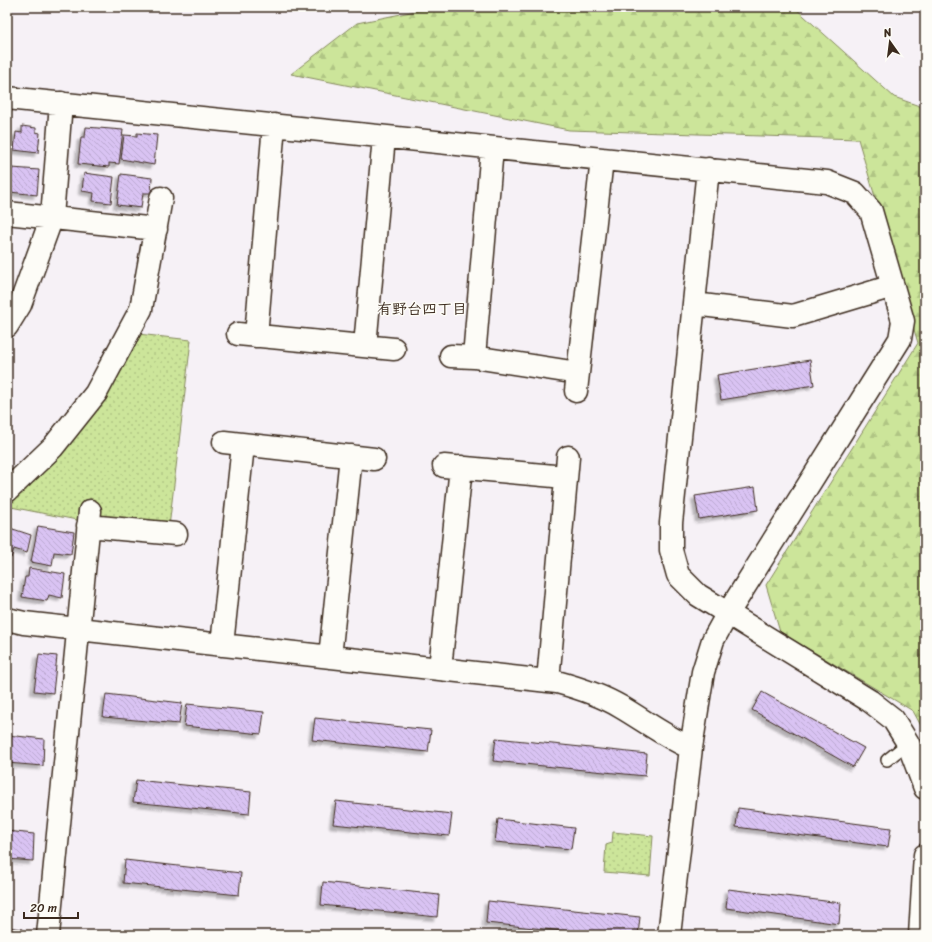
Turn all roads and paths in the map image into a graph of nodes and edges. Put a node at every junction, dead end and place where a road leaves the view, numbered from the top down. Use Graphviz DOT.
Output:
graph roads {
  1 [pos="7,98"];
  2 [pos="61,103"];
  3 [pos="274,125"];
  4 [pos="384,137"];
  5 [pos="492,148"];
  6 [pos="602,159"];
  7 [pos="708,169"];
  8 [pos="161,198"];
  9 [pos="7,212"];
  10 [pos="52,217"];
  11 [pos="156,229"];
  12 [pos="892,286"];
  13 [pos="694,304"];
  14 [pos="7,326"];
  15 [pos="365,346"];
  16 [pos="394,349"];
  17 [pos="451,356"];
  18 [pos="474,357"];
  19 [pos="351,456"];
  20 [pos="374,459"];
  21 [pos="7,491"];
  22 [pos="176,534"];
  23 [pos="728,613"];
  24 [pos="7,619"];
  25 [pos="78,629"];
  26 [pos="222,645"];
  27 [pos="330,657"];
  28 [pos="440,669"];
  29 [pos="548,681"];
  30 [pos="908,744"];
  31 [pos="690,748"];
  32 [pos="887,760"];
  33 [pos="925,788"];
  34 [pos="925,855"];
  35 [pos="48,935"];
  36 [pos="669,935"];
  37 [pos="920,935"];
  1 -- 2 [label="street"];
  2 -- 3 [label="street"];
  2 -- 10 [label="street"];
  3 -- 4 [label="street"];
  3 -- 15 [label="street"];
  4 -- 5 [label="street"];
  4 -- 15 [label="street"];
  5 -- 6 [label="street"];
  5 -- 18 [label="street"];
  6 -- 7 [label="street"];
  6 -- 18 [label="street"];
  7 -- 12 [label="street"];
  7 -- 13 [label="street"];
  8 -- 11 [label="street"];
  9 -- 10 [label="street"];
  10 -- 11 [label="street"];
  10 -- 14 [label="street"];
  11 -- 21 [label="street"];
  12 -- 13 [label="street"];
  12 -- 23 [label="street"];
  13 -- 23 [label="street"];
  15 -- 16 [label="street"];
  17 -- 18 [label="street"];
  19 -- 20 [label="street"];
  19 -- 26 [label="street"];
  19 -- 27 [label="street"];
  22 -- 25 [label="street"];
  23 -- 30 [label="street"];
  23 -- 31 [label="street"];
  24 -- 25 [label="street"];
  25 -- 26 [label="street"];
  25 -- 35 [label="street"];
  26 -- 27 [label="street"];
  27 -- 28 [label="street"];
  28 -- 29 [label="street"];
  28 -- 29 [label="street"];
  29 -- 31 [label="street"];
  30 -- 32 [label="lane"];
  30 -- 33 [label="street"];
  31 -- 36 [label="street"];
  34 -- 37 [label="street"];
}
